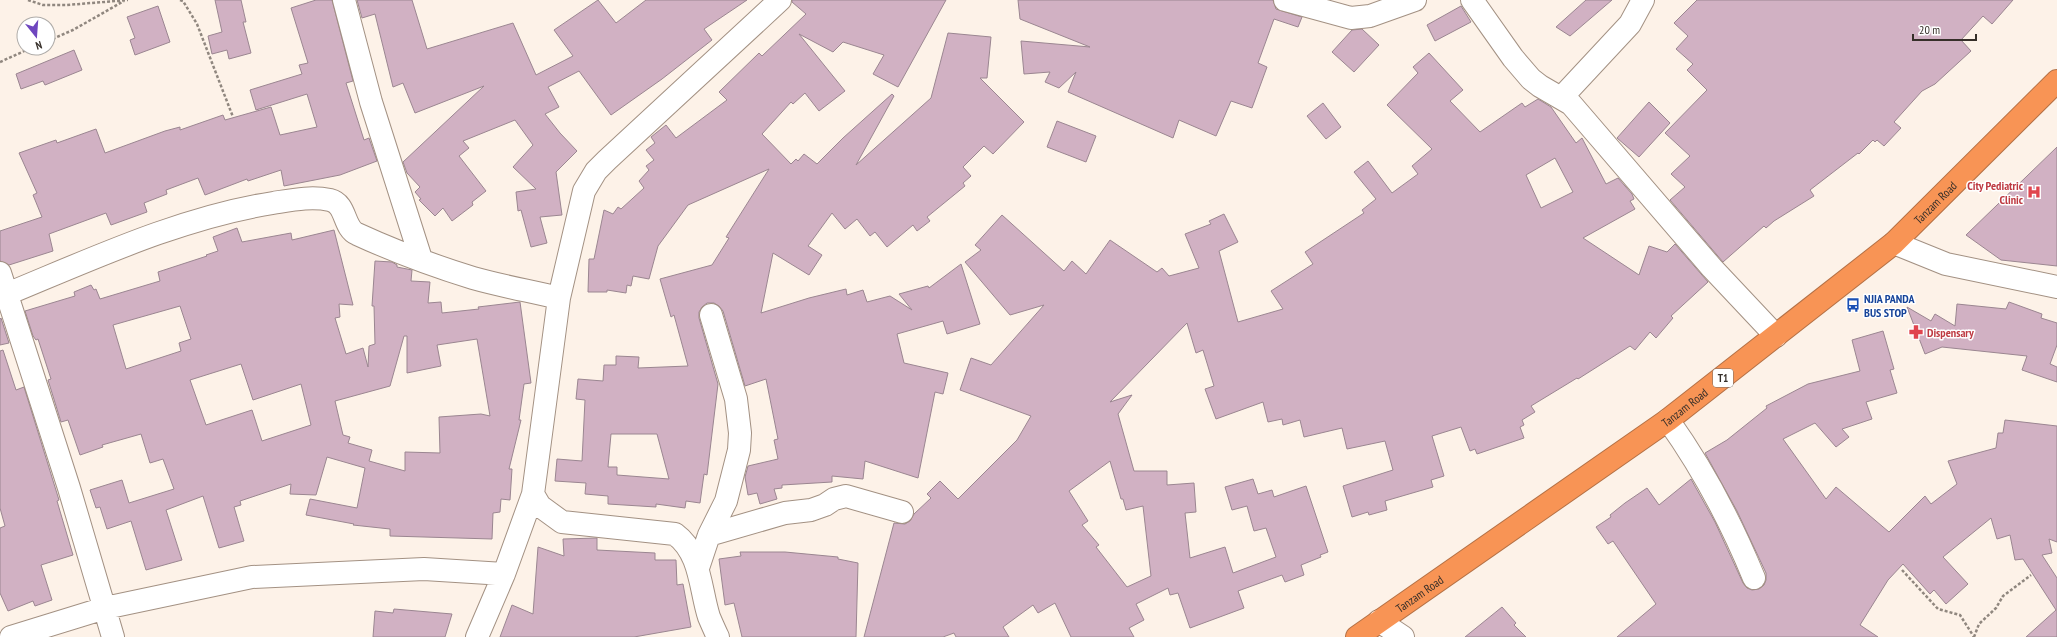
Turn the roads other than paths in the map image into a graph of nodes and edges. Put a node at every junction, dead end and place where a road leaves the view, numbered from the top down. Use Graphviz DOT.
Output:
graph roads {
  1 [pos="344,0"];
  2 [pos="780,0"];
  3 [pos="1285,0"];
  4 [pos="1415,0"];
  5 [pos="1472,0"];
  6 [pos="1643,0"];
  7 [pos="2057,81"];
  8 [pos="1562,97"];
  9 [pos="1894,243"];
  10 [pos="421,259"];
  11 [pos="0,273"];
  12 [pos="2057,287"];
  13 [pos="7,294"];
  14 [pos="559,298"];
  15 [pos="711,315"];
  16 [pos="1776,336"];
  17 [pos="1668,420"];
  18 [pos="533,494"];
  19 [pos="902,512"];
  20 [pos="709,535"];
  21 [pos="698,568"];
  22 [pos="504,574"];
  23 [pos="1754,578"];
  24 [pos="105,608"];
  25 [pos="1379,621"];
  26 [pos="11,637"];
  27 [pos="113,637"];
  28 [pos="477,637"];
  29 [pos="718,637"];
  30 [pos="1357,637"];
  31 [pos="1403,637"];
  1 -- 10 [label="street"];
  2 -- 14 [label="street"];
  3 -- 4 [label="street"];
  5 -- 8 [label="street"];
  6 -- 8 [label="street"];
  7 -- 9 [label="highway, Tanzam Road / T1"];
  8 -- 16 [label="street"];
  9 -- 12 [label="street"];
  9 -- 16 [label="highway, Tanzam Road / T1"];
  10 -- 13 [label="street"];
  10 -- 14 [label="street"];
  11 -- 13 [label="street"];
  13 -- 24 [label="street"];
  14 -- 18 [label="street"];
  15 -- 20 [label="street"];
  16 -- 17 [label="highway, Tanzam Road / T1"];
  17 -- 23 [label="street"];
  17 -- 25 [label="highway, Tanzam Road / T1"];
  18 -- 21 [label="street"];
  18 -- 22 [label="street"];
  19 -- 20 [label="street"];
  20 -- 21 [label="street"];
  21 -- 29 [label="street"];
  22 -- 24 [label="street"];
  22 -- 28 [label="street"];
  24 -- 26 [label="street"];
  24 -- 27 [label="street"];
  25 -- 30 [label="highway, Tanzam Road / T1"];
  25 -- 31 [label="street"];
}
